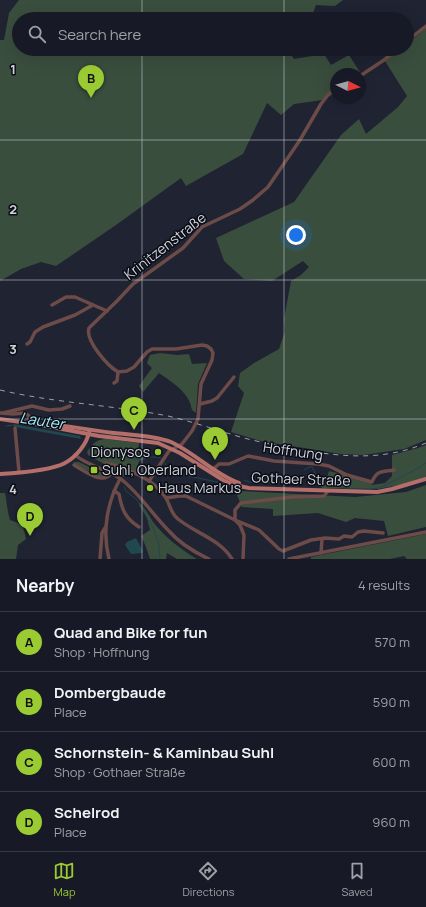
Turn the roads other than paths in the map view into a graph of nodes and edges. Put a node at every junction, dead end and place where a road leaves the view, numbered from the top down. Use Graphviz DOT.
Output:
graph roads {
  1 [pos="426,26"];
  2 [pos="414,36"];
  3 [pos="389,56"];
  4 [pos="366,72"];
  5 [pos="330,94"];
  6 [pos="52,305"];
  7 [pos="93,305"];
  8 [pos="107,311"];
  9 [pos="27,344"];
  10 [pos="118,372"];
  11 [pos="234,377"];
  12 [pos="114,383"];
  13 [pos="200,404"];
  14 [pos="70,406"];
  15 [pos="1,415"];
  16 [pos="29,421"];
  17 [pos="14,428"];
  18 [pos="90,432"];
  19 [pos="178,446"];
  20 [pos="173,449"];
  21 [pos="75,455"];
  22 [pos="106,463"];
  23 [pos="74,465"];
  24 [pos="394,470"];
  25 [pos="211,471"];
  26 [pos="19,472"];
  27 [pos="111,473"];
  28 [pos="0,474"];
  29 [pos="120,479"];
  30 [pos="426,479"];
  31 [pos="149,481"];
  32 [pos="114,490"];
  33 [pos="328,490"];
  34 [pos="166,498"];
  35 [pos="235,520"];
  36 [pos="139,527"];
  37 [pos="105,528"];
  38 [pos="426,532"];
  39 [pos="383,534"];
  40 [pos="322,539"];
  41 [pos="322,553"];
  42 [pos="309,557"];
  43 [pos="100,559"];
  44 [pos="109,559"];
  45 [pos="209,559"];
  46 [pos="232,559"];
  47 [pos="243,559"];
  48 [pos="289,559"];
  1 -- 2 [label="street"];
  3 -- 4 [label="street"];
  5 -- 8 [label="street, Krinitzenstraße"];
  6 -- 7 [label="street"];
  7 -- 8 [label="street"];
  7 -- 9 [label="street"];
  8 -- 10 [label="street, Krinitzenstraße"];
  10 -- 12 [label="street"];
  10 -- 13 [label="street"];
  11 -- 13 [label="street"];
  13 -- 19 [label="street"];
  14 -- 15 [label="street"];
  15 -- 16 [label="main road"];
  15 -- 16 [label="street"];
  15 -- 18 [label="main road"];
  16 -- 18 [label="main road"];
  17 -- 26 [label="street"];
  18 -- 19 [label="main road"];
  18 -- 20 [label="main road"];
  18 -- 21 [label="main road"];
  19 -- 20 [label="street"];
  19 -- 25 [label="main road"];
  20 -- 25 [label="main road"];
  20 -- 31 [label="street"];
  21 -- 26 [label="main road"];
  21 -- 27 [label="street"];
  22 -- 31 [label="street"];
  23 -- 27 [label="street"];
  24 -- 25 [label="street, Hoffnung"];
  25 -- 33 [label="main road, Gothaer Straße"];
  26 -- 28 [label="main road"];
  27 -- 29 [label="street"];
  29 -- 32 [label="street"];
  29 -- 45 [label="street"];
  30 -- 33 [label="main road, Gothaer Straße"];
  31 -- 34 [label="street"];
  32 -- 36 [label="street"];
  32 -- 37 [label="street"];
  33 -- 35 [label="street"];
  34 -- 35 [label="street"];
  34 -- 46 [label="street"];
  35 -- 40 [label="street"];
  35 -- 47 [label="street"];
  37 -- 43 [label="street"];
  37 -- 44 [label="street"];
  38 -- 41 [label="street"];
  39 -- 40 [label="street"];
  40 -- 41 [label="street"];
  41 -- 42 [label="street"];
  42 -- 48 [label="street"];
}
